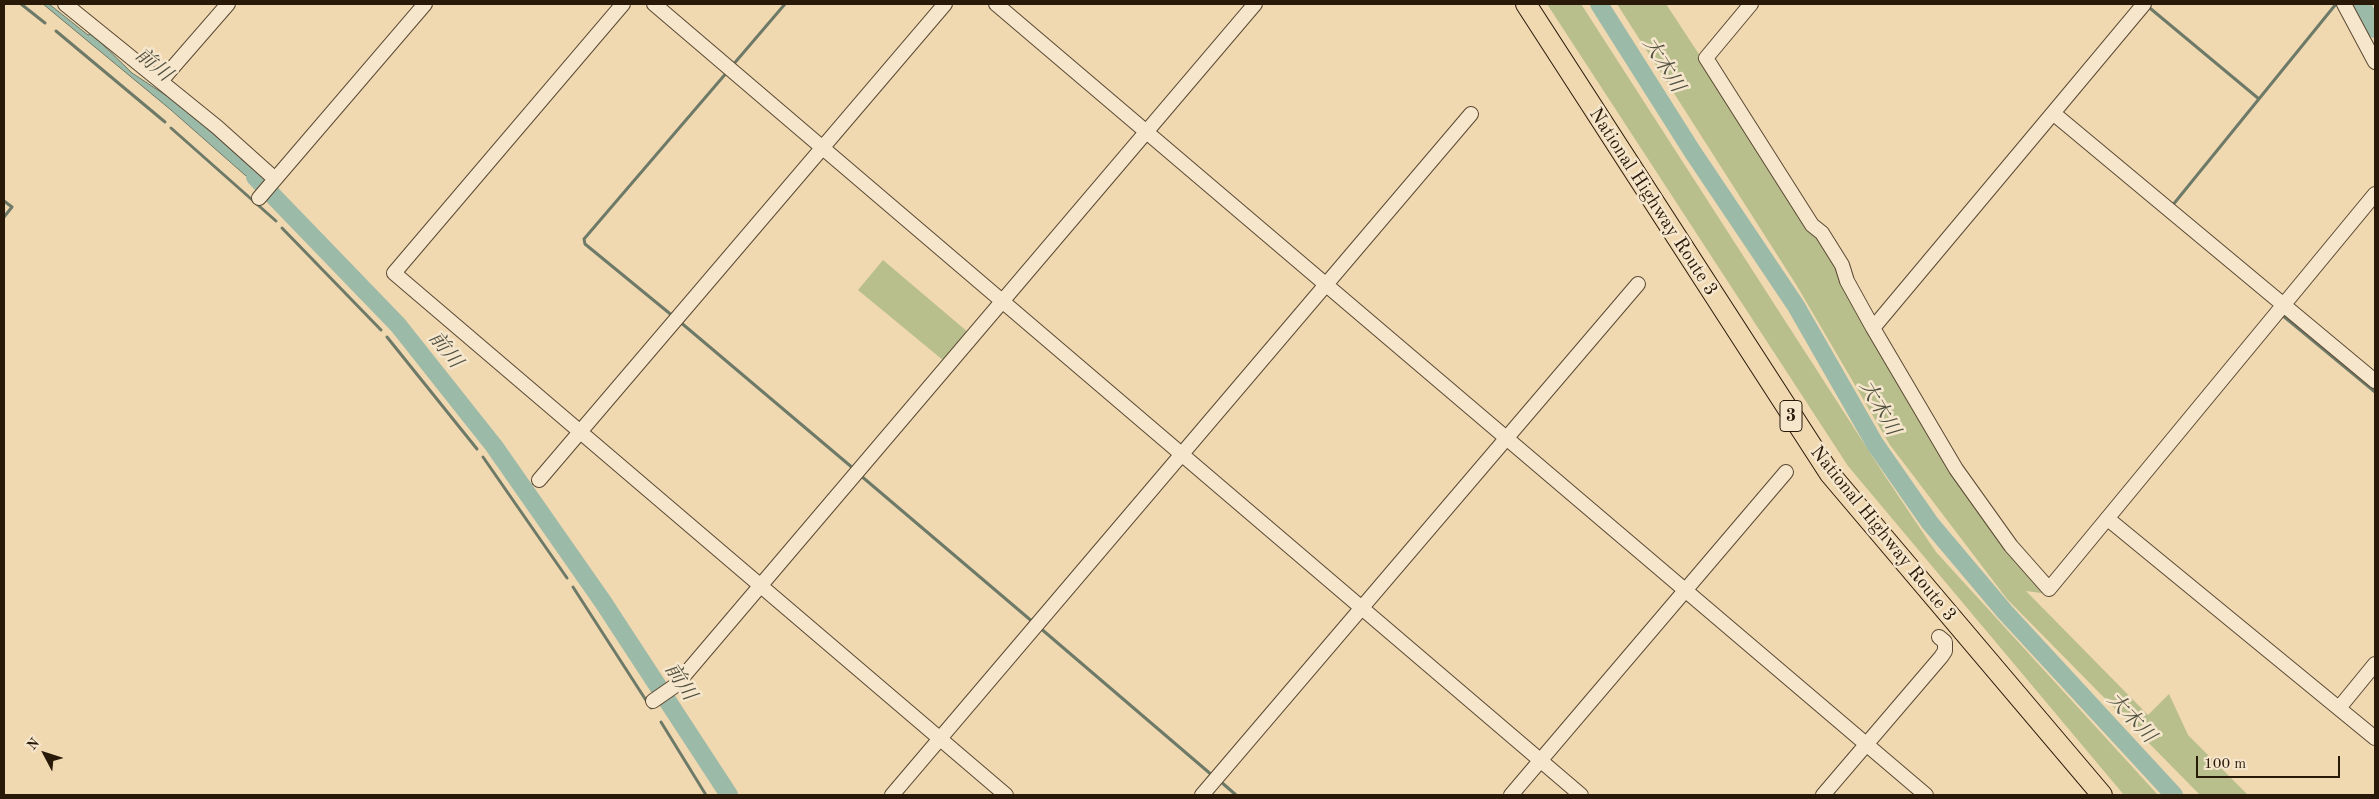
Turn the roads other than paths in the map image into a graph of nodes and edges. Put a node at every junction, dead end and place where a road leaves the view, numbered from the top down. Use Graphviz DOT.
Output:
graph roads {
  1 [pos="65,4"];
  2 [pos="228,4"];
  3 [pos="425,4"];
  4 [pos="622,4"];
  5 [pos="654,4"];
  6 [pos="945,4"];
  7 [pos="996,4"];
  8 [pos="1255,4"];
  9 [pos="1526,4"];
  10 [pos="1751,4"];
  11 [pos="2344,4"];
  12 [pos="2140,5"];
  13 [pos="2375,62"];
  14 [pos="161,82"];
  15 [pos="2053,113"];
  16 [pos="1471,114"];
  17 [pos="1146,132"];
  18 [pos="822,146"];
  19 [pos="275,180"];
  20 [pos="2375,194"];
  21 [pos="260,197"];
  22 [pos="1638,284"];
  23 [pos="1326,285"];
  24 [pos="1001,300"];
  25 [pos="2283,304"];
  26 [pos="1872,328"];
  27 [pos="2375,381"];
  28 [pos="579,432"];
  29 [pos="1506,439"];
  30 [pos="1182,454"];
  31 [pos="1786,472"];
  32 [pos="539,480"];
  33 [pos="2108,519"];
  34 [pos="759,586"];
  35 [pos="1685,590"];
  36 [pos="1361,607"];
  37 [pos="1939,637"];
  38 [pos="2375,664"];
  39 [pos="654,701"];
  40 [pos="2339,708"];
  41 [pos="2375,738"];
  42 [pos="940,739"];
  43 [pos="1866,744"];
  44 [pos="1541,760"];
  45 [pos="1206,790"];
  46 [pos="892,795"];
  47 [pos="1006,795"];
  48 [pos="1511,795"];
  49 [pos="1582,795"];
  50 [pos="1823,795"];
  51 [pos="1926,795"];
  52 [pos="2102,795"];
  1 -- 14 [label="street"];
  2 -- 14 [label="street"];
  3 -- 19 [label="street"];
  4 -- 28 [label="street"];
  5 -- 18 [label="street"];
  6 -- 18 [label="street"];
  7 -- 17 [label="street"];
  8 -- 17 [label="street"];
  9 -- 52 [label="highway, National Highway Route 3 / 3"];
  10 -- 26 [label="street"];
  11 -- 13 [label="street"];
  12 -- 15 [label="street"];
  14 -- 19 [label="street"];
  15 -- 25 [label="street"];
  15 -- 26 [label="street"];
  16 -- 23 [label="street"];
  17 -- 23 [label="street"];
  17 -- 24 [label="street"];
  18 -- 24 [label="street"];
  18 -- 28 [label="street"];
  19 -- 21 [label="street"];
  20 -- 25 [label="street"];
  22 -- 29 [label="street"];
  23 -- 29 [label="street"];
  23 -- 30 [label="street"];
  24 -- 30 [label="street"];
  24 -- 34 [label="street"];
  25 -- 27 [label="street"];
  25 -- 33 [label="street"];
  26 -- 33 [label="street"];
  28 -- 32 [label="street"];
  28 -- 34 [label="street"];
  29 -- 35 [label="street"];
  29 -- 36 [label="street"];
  30 -- 36 [label="street"];
  30 -- 42 [label="street"];
  31 -- 35 [label="street"];
  33 -- 40 [label="street"];
  34 -- 39 [label="street"];
  34 -- 42 [label="street"];
  35 -- 43 [label="street"];
  35 -- 44 [label="street"];
  36 -- 44 [label="street"];
  36 -- 45 [label="street"];
  37 -- 43 [label="street"];
  38 -- 40 [label="street"];
  40 -- 41 [label="street"];
  42 -- 46 [label="street"];
  42 -- 47 [label="street"];
  43 -- 50 [label="street"];
  43 -- 51 [label="street"];
  44 -- 48 [label="street"];
  44 -- 49 [label="street"];
}
